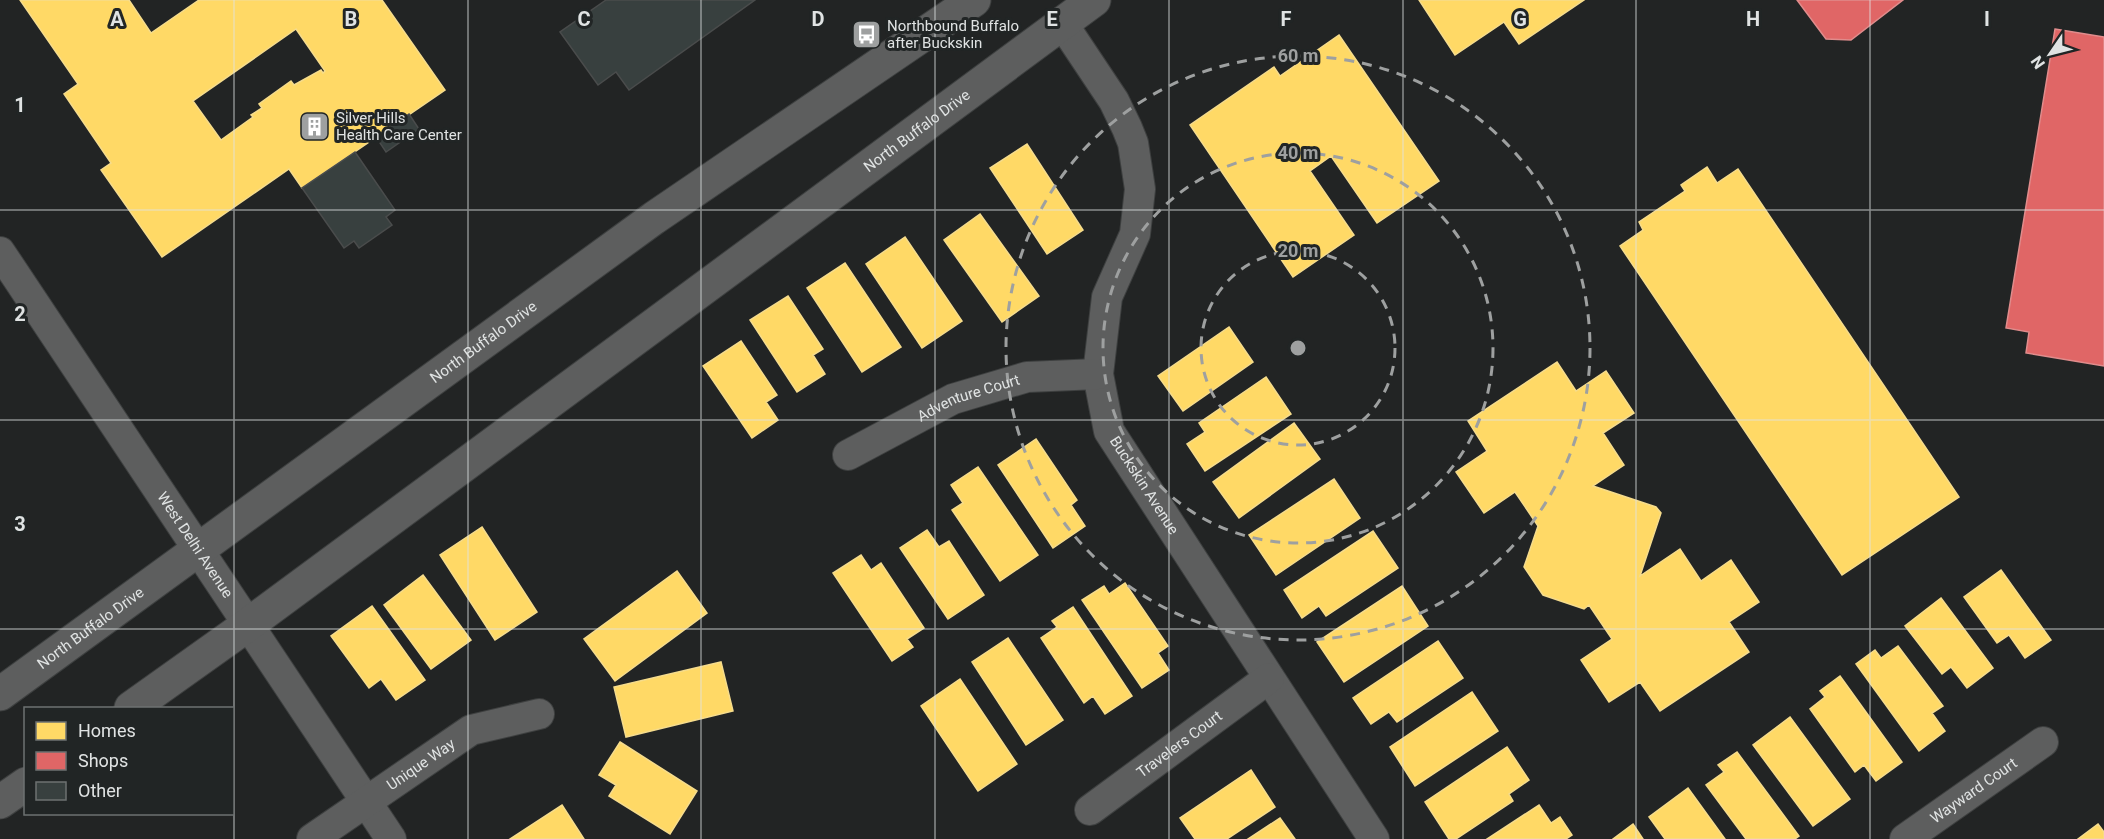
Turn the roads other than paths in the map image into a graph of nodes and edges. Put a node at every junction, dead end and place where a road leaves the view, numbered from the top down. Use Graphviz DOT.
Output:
graph roads {
  1 [pos="974,0"];
  2 [pos="1094,0"];
  3 [pos="1054,12"];
  4 [pos="0,252"];
  5 [pos="1098,374"];
  6 [pos="849,455"];
  7 [pos="200,550"];
  8 [pos="249,624"];
  9 [pos="1269,678"];
  10 [pos="0,694"];
  11 [pos="132,707"];
  12 [pos="539,714"];
  13 [pos="2043,742"];
  14 [pos="24,785"];
  15 [pos="366,801"];
  16 [pos="0,802"];
  17 [pos="1090,810"];
  18 [pos="312,839"];
  19 [pos="391,839"];
  20 [pos="1374,839"];
  21 [pos="1905,839"];
  1 -- 7 [label="main road, North Buffalo Drive"];
  2 -- 3 [label="main road, North Buffalo Drive"];
  3 -- 5 [label="street, Buckskin Avenue"];
  3 -- 8 [label="main road, North Buffalo Drive"];
  4 -- 7 [label="street, West Delhi Avenue"];
  5 -- 6 [label="street, Adventure Court"];
  5 -- 9 [label="street, Buckskin Avenue"];
  7 -- 8 [label="street, West Delhi Avenue"];
  7 -- 10 [label="main road, North Buffalo Drive"];
  8 -- 11 [label="main road, North Buffalo Drive"];
  8 -- 15 [label="street, West Delhi Avenue"];
  9 -- 17 [label="street, Travelers Court"];
  9 -- 20 [label="street, Buckskin Avenue"];
  12 -- 15 [label="street, Unique Way"];
  13 -- 21 [label="street, Wayward Court"];
  14 -- 16 [label="main road"];
  15 -- 18 [label="street, Unique Way"];
  15 -- 19 [label="street, West Delhi Avenue"];
}
